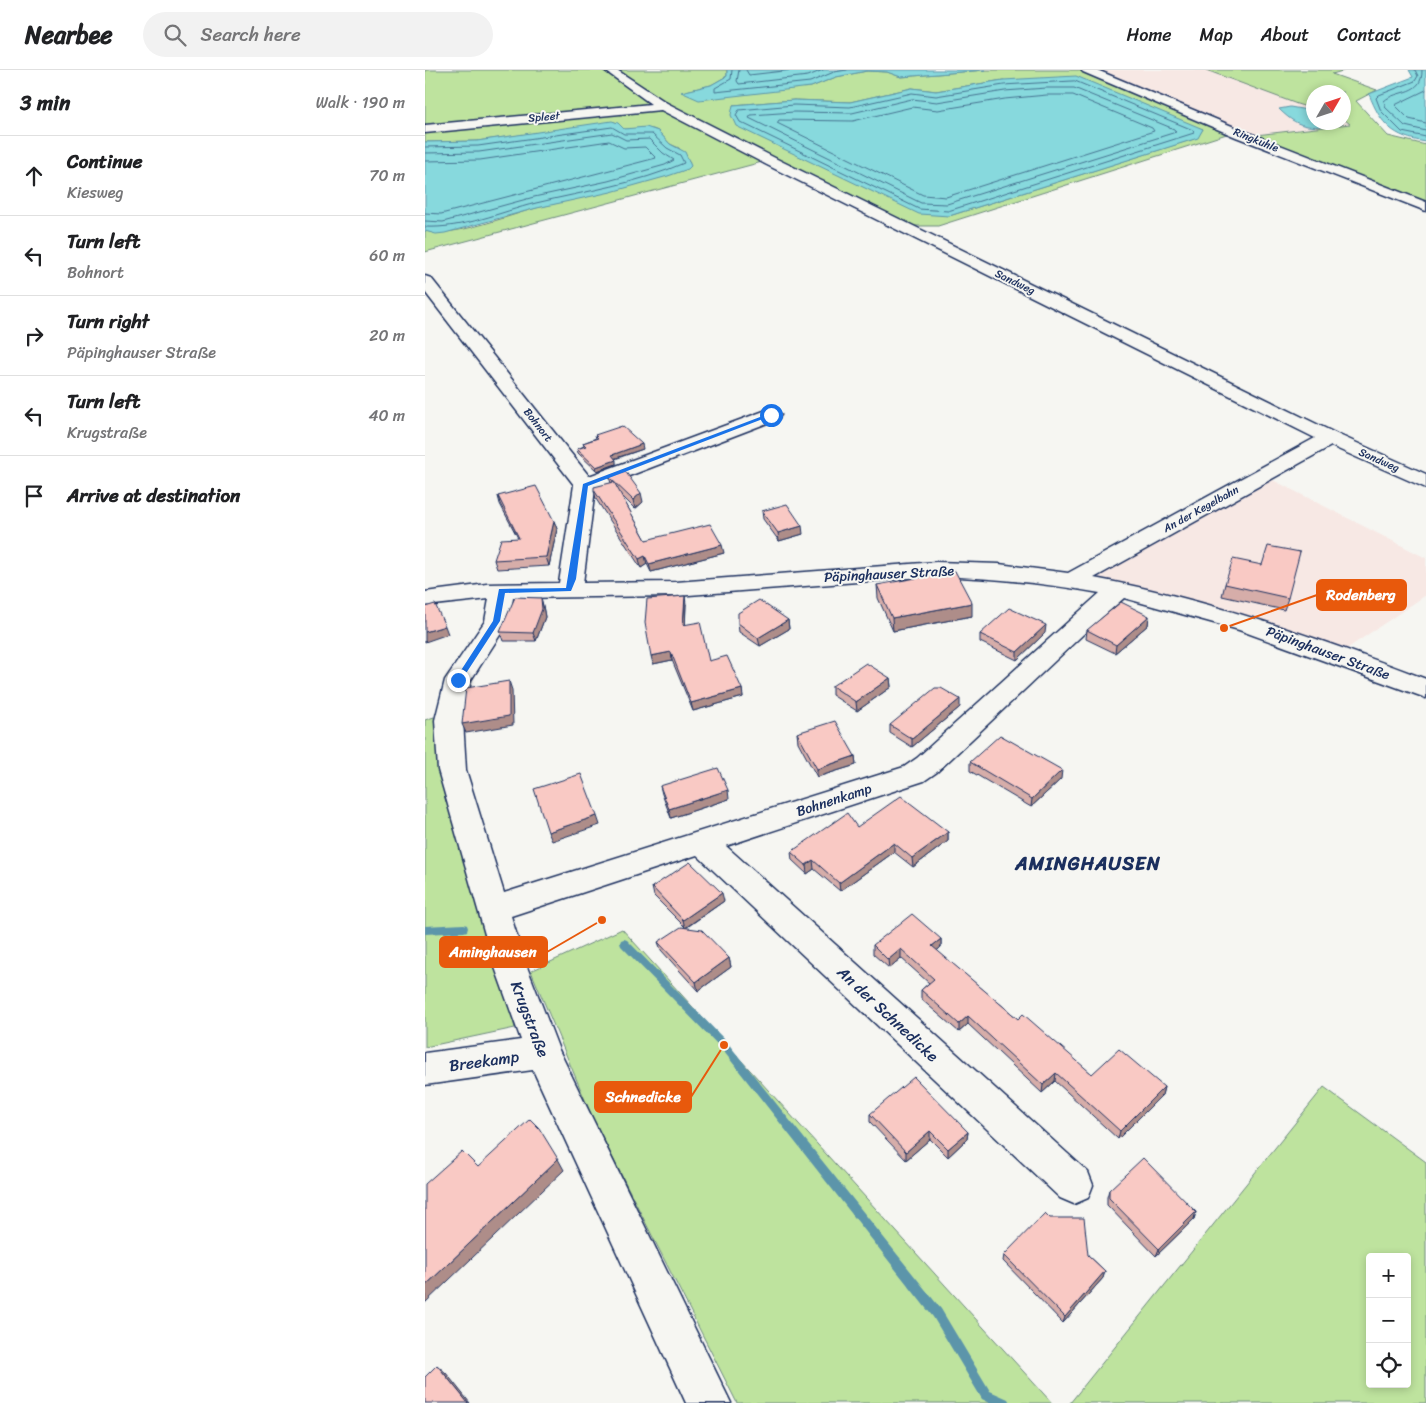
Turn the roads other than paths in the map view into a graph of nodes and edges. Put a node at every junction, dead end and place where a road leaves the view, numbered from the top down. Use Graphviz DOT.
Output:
graph roads {
  1 [pos="611,70"];
  2 [pos="1087,70"];
  3 [pos="663,106"];
  4 [pos="425,129"];
  5 [pos="1426,208"];
  6 [pos="425,281"];
  7 [pos="771,415"];
  8 [pos="1330,438"];
  9 [pos="1426,482"];
  10 [pos="585,485"];
  11 [pos="1072,580"];
  12 [pos="502,590"];
  13 [pos="569,590"];
  14 [pos="1117,591"];
  15 [pos="425,599"];
  16 [pos="1426,689"];
  17 [pos="703,843"];
  18 [pos="493,909"];
  19 [pos="543,1053"];
  20 [pos="425,1069"];
  21 [pos="1073,1185"];
  22 [pos="709,1403"];
  1 -- 3 [label="street, Sandweg"];
  2 -- 5 [label="street, Ringkuhle"];
  3 -- 4 [label="street, Spleet"];
  3 -- 8 [label="street, Sandweg"];
  6 -- 10 [label="street, Bohnort"];
  7 -- 10 [label="street"];
  8 -- 9 [label="street, Sandweg"];
  8 -- 11 [label="street, An der Kegelbahn"];
  10 -- 13 [label="street"];
  11 -- 13 [label="street, Päpinghauser Straße"];
  11 -- 14 [label="street, Päpinghauser Straße"];
  12 -- 13 [label="street, Päpinghauser Straße"];
  12 -- 15 [label="street, Päpinghauser Straße"];
  12 -- 18 [label="street, Krugstraße"];
  14 -- 16 [label="street, Päpinghauser Straße"];
  14 -- 17 [label="street, Bohnenkamp"];
  17 -- 18 [label="street, Bohnenkamp"];
  17 -- 21 [label="street, An der Schnedicke"];
  18 -- 19 [label="street, Krugstraße"];
  19 -- 20 [label="street, Breekamp"];
  19 -- 22 [label="street, Krugstraße"];
}
